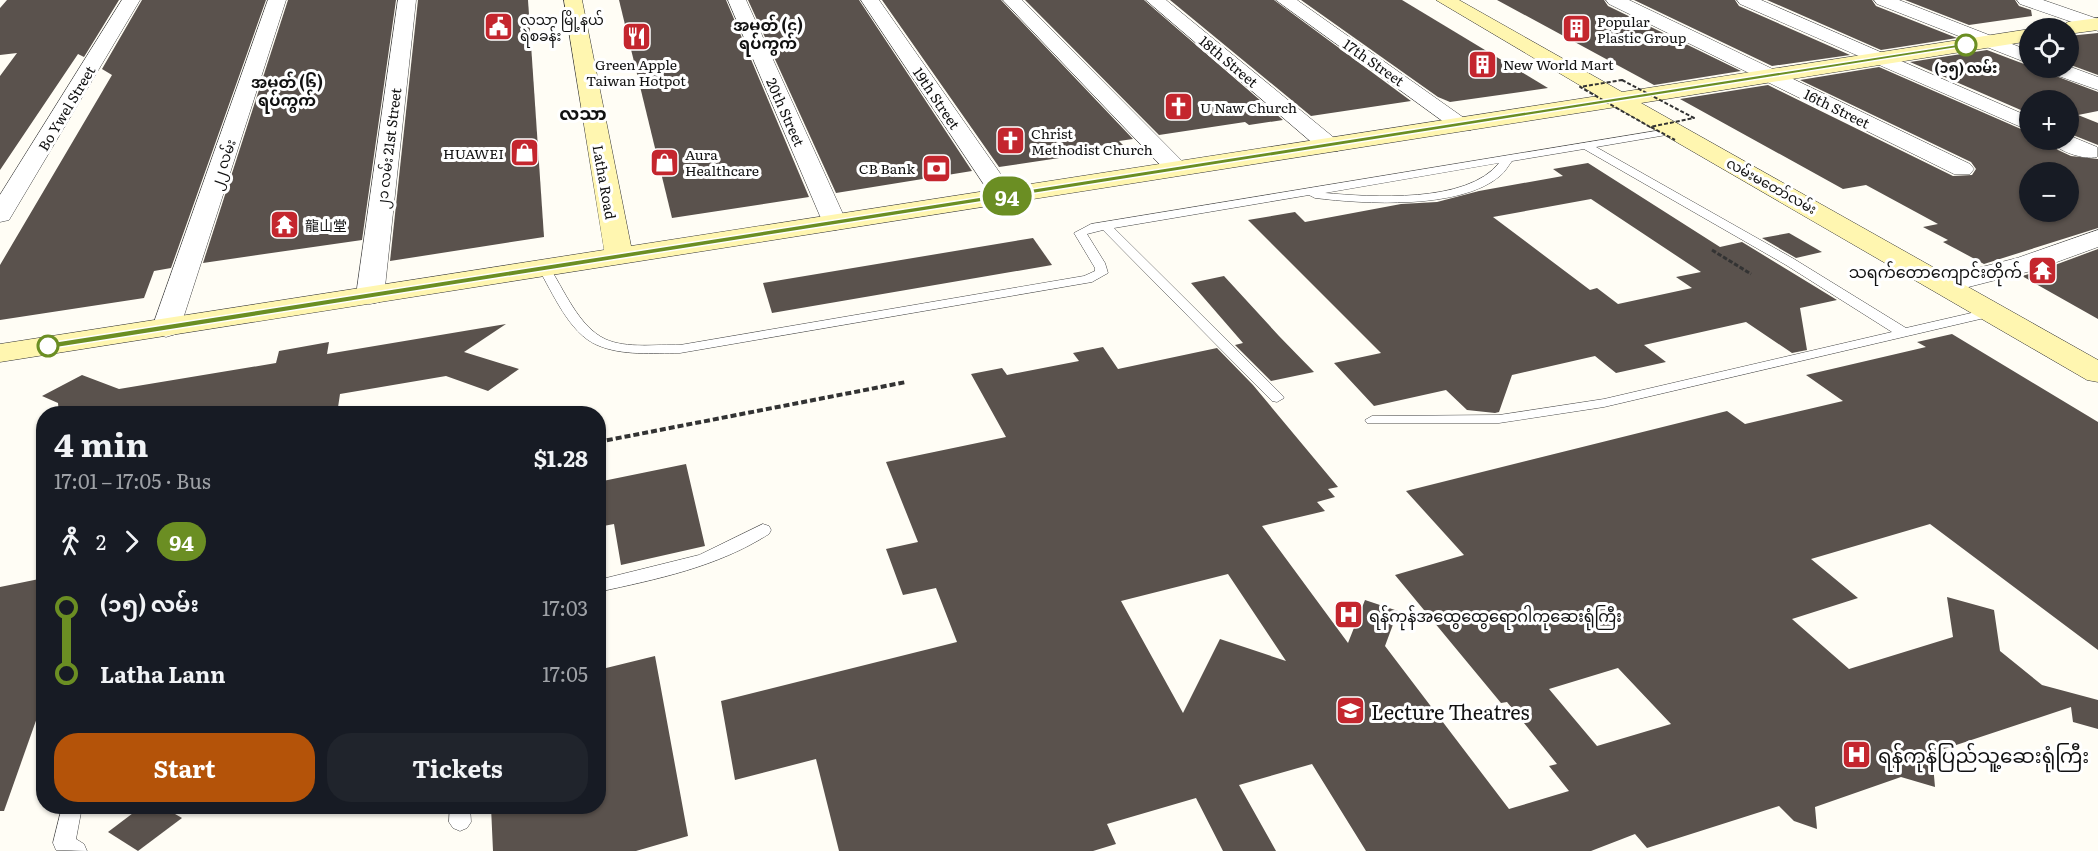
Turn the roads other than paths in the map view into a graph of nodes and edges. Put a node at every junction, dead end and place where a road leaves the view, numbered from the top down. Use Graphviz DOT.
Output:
graph roads {
  1 [pos="131,0"];
  2 [pos="277,0"];
  3 [pos="407,0"];
  4 [pos="573,0"];
  5 [pos="737,0"];
  6 [pos="870,0"];
  7 [pos="1012,0"];
  8 [pos="1155,0"];
  9 [pos="1285,0"];
  10 [pos="1445,0"];
  11 [pos="1615,0"];
  12 [pos="1746,0"];
  13 [pos="1883,0"];
  14 [pos="2026,0"];
  15 [pos="2097,24"];
  16 [pos="2079,26"];
  17 [pos="2019,36"];
  18 [pos="1987,41"];
  19 [pos="2019,54"];
  20 [pos="1880,58"];
  21 [pos="1772,76"];
  22 [pos="2079,77"];
  23 [pos="2098,84"];
  24 [pos="1622,100"];
  25 [pos="2019,120"];
  26 [pos="1463,125"];
  27 [pos="1666,132"];
  28 [pos="1584,145"];
  29 [pos="1330,146"];
  30 [pos="2079,148"];
  31 [pos="2089,152"];
  32 [pos="1509,158"];
  33 [pos="1177,169"];
  34 [pos="1962,169"];
  35 [pos="1298,193"];
  36 [pos="1004,196"];
  37 [pos="0,215"];
  38 [pos="835,223"];
  39 [pos="1106,226"];
  40 [pos="2098,238"];
  41 [pos="619,257"];
  42 [pos="544,268"];
  43 [pos="1945,285"];
  44 [pos="370,296"];
  45 [pos="1993,312"];
  46 [pos="166,327"];
  47 [pos="1902,332"];
  48 [pos="0,353"];
  49 [pos="2098,373"];
  50 [pos="1277,398"];
  51 [pos="1372,420"];
  52 [pos="763,530"];
  53 [pos="606,584"];
  54 [pos="70,814"];
  55 [pos="76,851"];
  1 -- 37 [label="street, Bo Ywel Street"];
  2 -- 46 [label="street, ၂၂ လမ်း"];
  3 -- 44 [label="street, ၂၁ လမ်း 21st Street"];
  4 -- 41 [label="main road, Latha Road"];
  5 -- 38 [label="street, 20th Street"];
  6 -- 36 [label="street, 19th Street"];
  7 -- 33 [label="street"];
  8 -- 29 [label="street, 18th Street"];
  9 -- 26 [label="street, 17th Street"];
  10 -- 24 [label="main road, လမ်းမတော်လမ်း"];
  11 -- 21 [label="street, 16th Street"];
  12 -- 20 [label="street"];
  13 -- 18 [label="street"];
  14 -- 15 [label="street"];
  15 -- 16 [label="main road"];
  17 -- 18 [label="main road"];
  18 -- 19 [label="street"];
  18 -- 20 [label="main road"];
  20 -- 21 [label="main road"];
  20 -- 25 [label="street"];
  21 -- 24 [label="main road"];
  21 -- 34 [label="street, 16th Street"];
  22 -- 23 [label="street"];
  24 -- 26 [label="main road"];
  24 -- 27 [label="main road, လမ်းမတော်လမ်း"];
  26 -- 29 [label="main road"];
  27 -- 28 [label="lane"];
  27 -- 43 [label="main road, လမ်းမတော်လမ်း"];
  28 -- 32 [label="lane"];
  28 -- 47 [label="lane"];
  29 -- 33 [label="main road"];
  30 -- 31 [label="street"];
  32 -- 35 [label="lane"];
  32 -- 35 [label="lane"];
  33 -- 36 [label="main road"];
  35 -- 39 [label="lane"];
  36 -- 38 [label="main road"];
  38 -- 41 [label="main road"];
  39 -- 42 [label="lane"];
  39 -- 50 [label="lane"];
  40 -- 43 [label="street"];
  41 -- 42 [label="main road"];
  42 -- 44 [label="main road"];
  43 -- 45 [label="main road, လမ်းမတော်လမ်း"];
  44 -- 46 [label="main road"];
  45 -- 47 [label="lane"];
  45 -- 49 [label="main road, လမ်းမတော်လမ်း"];
  46 -- 48 [label="main road"];
  47 -- 51 [label="lane"];
  52 -- 53 [label="lane"];
  54 -- 55 [label="lane"];
}
